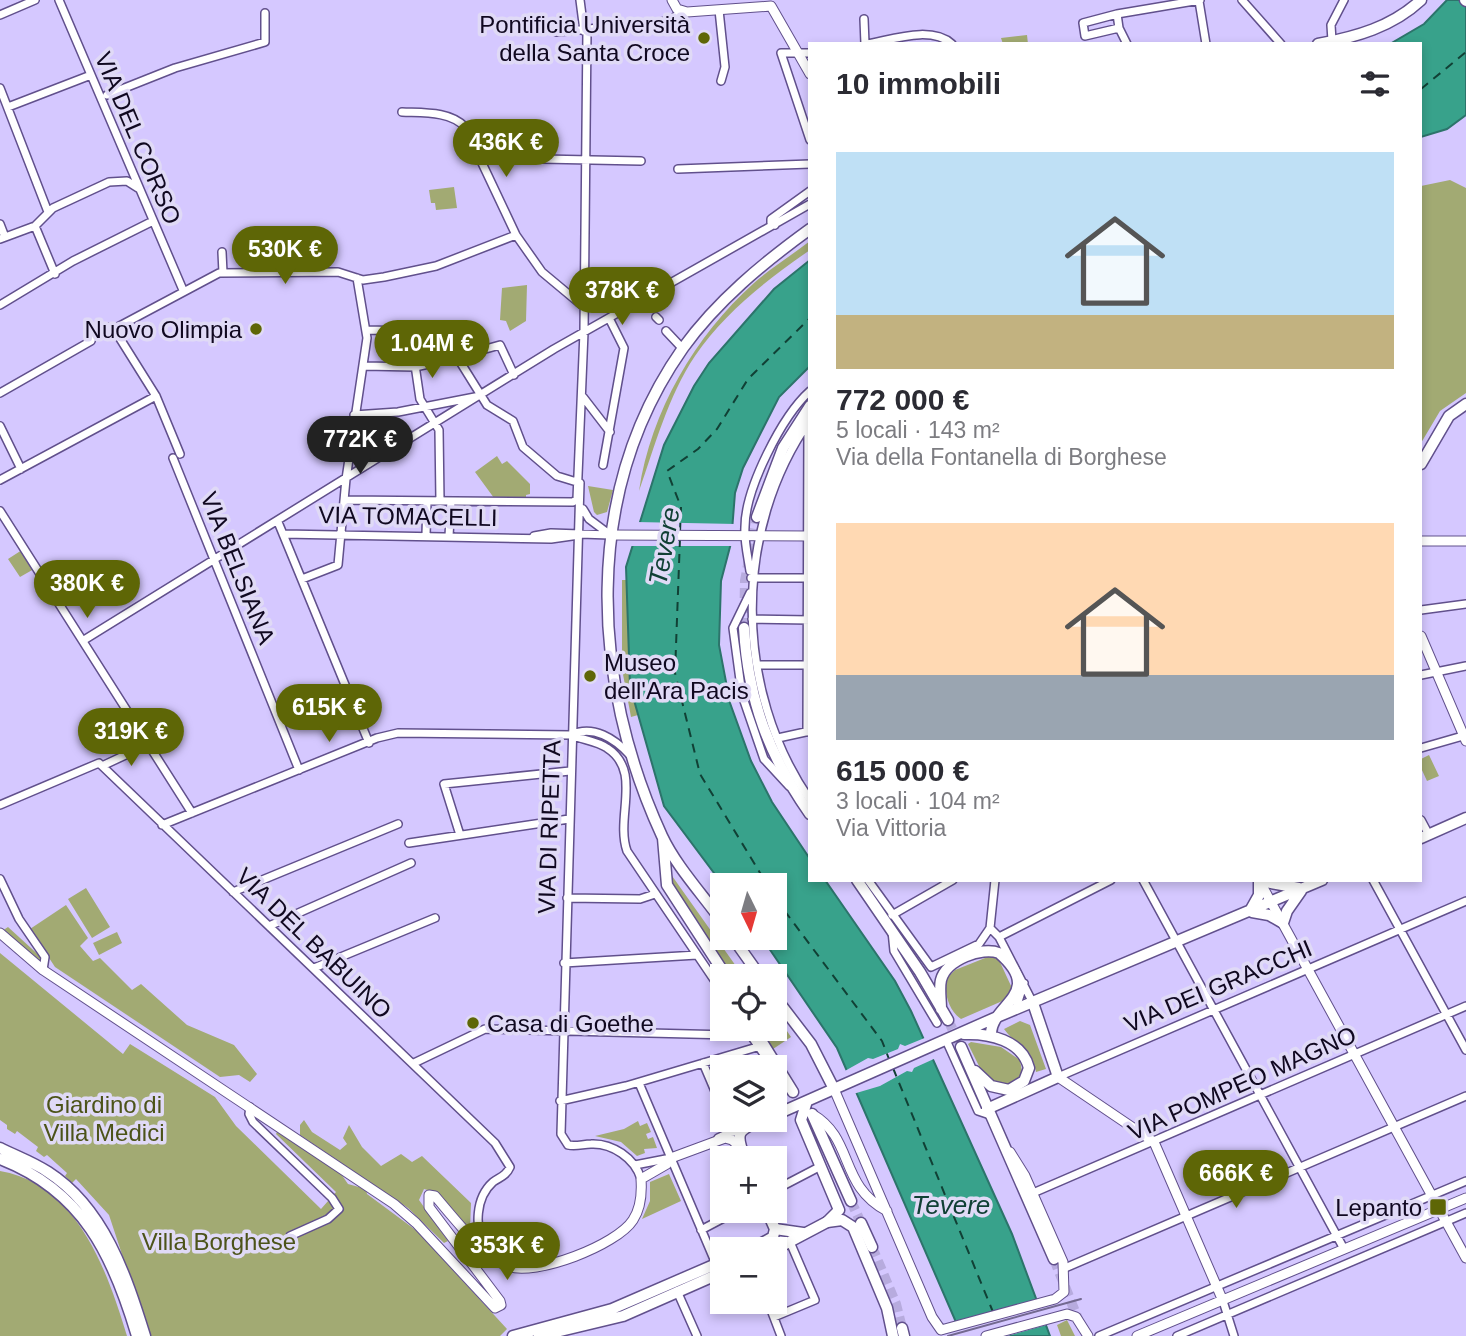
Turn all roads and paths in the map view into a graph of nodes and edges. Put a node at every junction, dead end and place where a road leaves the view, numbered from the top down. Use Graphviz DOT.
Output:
graph roads {
  1 [pos="35,0"];
  2 [pos="59,0"];
  3 [pos="580,0"];
  4 [pos="673,0"];
  5 [pos="1242,0"];
  6 [pos="1344,0"];
  7 [pos="1421,0"];
  8 [pos="1199,1"];
  9 [pos="771,2"];
  10 [pos="719,10"];
  11 [pos="681,11"];
  12 [pos="265,13"];
  13 [pos="1119,13"];
  14 [pos="0,15"];
  15 [pos="864,19"];
  16 [pos="585,31"];
  17 [pos="556,32"];
  18 [pos="1120,32"];
  19 [pos="1332,41"];
  20 [pos="865,42"];
  21 [pos="878,42"];
  22 [pos="949,42"];
  23 [pos="1126,42"];
  24 [pos="1206,42"];
  25 [pos="1278,42"];
  26 [pos="1327,42"];
  27 [pos="808,53"];
  28 [pos="799,54"];
  29 [pos="808,70"];
  30 [pos="91,75"];
  31 [pos="721,81"];
  32 [pos="0,88"];
  33 [pos="107,95"];
  34 [pos="9,110"];
  35 [pos="402,112"];
  36 [pos="0,116"];
  37 [pos="808,134"];
  38 [pos="479,152"];
  39 [pos="587,161"];
  40 [pos="641,161"];
  41 [pos="808,164"];
  42 [pos="678,169"];
  43 [pos="141,191"];
  44 [pos="808,192"];
  45 [pos="808,205"];
  46 [pos="48,212"];
  47 [pos="153,221"];
  48 [pos="0,225"];
  49 [pos="775,225"];
  50 [pos="36,226"];
  51 [pos="808,231"];
  52 [pos="516,235"];
  53 [pos="3,238"];
  54 [pos="222,252"];
  55 [pos="223,273"];
  56 [pos="55,274"];
  57 [pos="358,278"];
  58 [pos="183,290"];
  59 [pos="0,305"];
  60 [pos="584,307"];
  61 [pos="609,318"];
  62 [pos="114,329"];
  63 [pos="367,330"];
  64 [pos="666,331"];
  65 [pos="584,332"];
  66 [pos="683,349"];
  67 [pos="454,352"];
  68 [pos="365,366"];
  69 [pos="415,367"];
  70 [pos="514,375"];
  71 [pos="0,394"];
  72 [pos="808,394"];
  73 [pos="156,396"];
  74 [pos="582,396"];
  75 [pos="481,397"];
  76 [pos="423,406"];
  77 [pos="1461,407"];
  78 [pos="808,409"];
  79 [pos="354,415"];
  80 [pos="808,424"];
  81 [pos="435,425"];
  82 [pos="0,426"];
  83 [pos="610,432"];
  84 [pos="1422,462"];
  85 [pos="603,465"];
  86 [pos="21,469"];
  87 [pos="346,479"];
  88 [pos="0,480"];
  89 [pos="580,483"];
  90 [pos="344,500"];
  91 [pos="427,501"];
  92 [pos="440,501"];
  93 [pos="451,501"];
  94 [pos="581,505"];
  95 [pos="0,511"];
  96 [pos="757,517"];
  97 [pos="278,522"];
  98 [pos="284,534"];
  99 [pos="341,534"];
  100 [pos="426,535"];
  101 [pos="579,535"];
  102 [pos="610,535"];
  103 [pos="449,536"];
  104 [pos="745,536"];
  105 [pos="760,536"];
  106 [pos="808,536"];
  107 [pos="1422,541"];
  108 [pos="1466,541"];
  109 [pos="214,560"];
  110 [pos="751,578"];
  111 [pos="808,578"];
  112 [pos="302,579"];
  113 [pos="751,592"];
  114 [pos="1466,604"];
  115 [pos="1422,610"];
  116 [pos="808,620"];
  117 [pos="748,624"];
  118 [pos="1422,638"];
  119 [pos="84,640"];
  120 [pos="757,665"];
  121 [pos="808,665"];
  122 [pos="1466,666"];
  123 [pos="1437,672"];
  124 [pos="1422,675"];
  125 [pos="808,732"];
  126 [pos="571,735"];
  127 [pos="1465,737"];
  128 [pos="778,738"];
  129 [pos="369,743"];
  130 [pos="149,744"];
  131 [pos="1422,748"];
  132 [pos="630,755"];
  133 [pos="104,768"];
  134 [pos="299,770"];
  135 [pos="570,771"];
  136 [pos="792,789"];
  137 [pos="808,797"];
  138 [pos="0,805"];
  139 [pos="808,811"];
  140 [pos="192,813"];
  141 [pos="1466,818"];
  142 [pos="569,819"];
  143 [pos="398,824"];
  144 [pos="162,825"];
  145 [pos="460,835"];
  146 [pos="1425,836"];
  147 [pos="663,838"];
  148 [pos="409,842"];
  149 [pos="411,863"];
  150 [pos="0,879"];
  151 [pos="858,882"];
  152 [pos="869,882"];
  153 [pos="950,882"];
  154 [pos="995,882"];
  155 [pos="1107,882"];
  156 [pos="1144,882"];
  157 [pos="1259,882"];
  158 [pos="1260,882"];
  159 [pos="1262,882"];
  160 [pos="1317,882"];
  161 [pos="1374,882"];
  162 [pos="1303,888"];
  163 [pos="233,892"];
  164 [pos="655,894"];
  165 [pos="567,898"];
  166 [pos="1466,901"];
  167 [pos="1271,902"];
  168 [pos="710,905"];
  169 [pos="1250,911"];
  170 [pos="892,915"];
  171 [pos="435,918"];
  172 [pos="1283,923"];
  173 [pos="269,926"];
  174 [pos="990,928"];
  175 [pos="892,930"];
  176 [pos="1401,930"];
  177 [pos="0,933"];
  178 [pos="999,937"];
  179 [pos="1174,944"];
  180 [pos="696,955"];
  181 [pos="564,963"];
  182 [pos="718,964"];
  183 [pos="313,968"];
  184 [pos="1308,969"];
  185 [pos="43,970"];
  186 [pos="710,975"];
  187 [pos="1023,979"];
  188 [pos="1034,1003"];
  189 [pos="1466,1006"];
  190 [pos="941,1009"];
  191 [pos="1014,1010"];
  192 [pos="1215,1011"];
  193 [pos="787,1013"];
  194 [pos="1447,1014"];
  195 [pos="998,1017"];
  196 [pos="942,1022"];
  197 [pos="563,1031"];
  198 [pos="710,1034"];
  199 [pos="958,1034"];
  200 [pos="991,1034"];
  201 [pos="738,1041"];
  202 [pos="755,1041"];
  203 [pos="942,1042"];
  204 [pos="757,1047"];
  205 [pos="961,1047"];
  206 [pos="1466,1050"];
  207 [pos="745,1051"];
  208 [pos="1355,1054"];
  209 [pos="763,1055"];
  210 [pos="414,1063"];
  211 [pos="703,1063"];
  212 [pos="968,1063"];
  213 [pos="1058,1077"];
  214 [pos="710,1079"];
  215 [pos="639,1083"];
  216 [pos="787,1085"];
  217 [pos="838,1087"];
  218 [pos="793,1092"];
  219 [pos="1261,1096"];
  220 [pos="1466,1096"];
  221 [pos="560,1101"];
  222 [pos="807,1101"];
  223 [pos="250,1107"];
  224 [pos="787,1110"];
  225 [pos="988,1112"];
  226 [pos="787,1113"];
  227 [pos="812,1114"];
  228 [pos="801,1120"];
  229 [pos="1394,1127"];
  230 [pos="731,1132"];
  231 [pos="1000,1139"];
  232 [pos="714,1140"];
  233 [pos="1154,1142"];
  234 [pos="736,1146"];
  235 [pos="0,1148"];
  236 [pos="671,1158"];
  237 [pos="0,1159"];
  238 [pos="635,1165"];
  239 [pos="821,1166"];
  240 [pos="1301,1166"];
  241 [pos="641,1179"];
  242 [pos="1466,1181"];
  243 [pos="787,1184"];
  244 [pos="1033,1194"];
  245 [pos="1433,1196"];
  246 [pos="1466,1198"];
  247 [pos="851,1201"];
  248 [pos="1440,1209"];
  249 [pos="888,1211"];
  250 [pos="1466,1213"];
  251 [pos="1186,1216"];
  252 [pos="1446,1220"];
  253 [pos="827,1222"];
  254 [pos="714,1223"];
  255 [pos="772,1223"];
  256 [pos="861,1223"];
  257 [pos="775,1229"];
  258 [pos="701,1230"];
  259 [pos="803,1233"];
  260 [pos="1337,1234"];
  261 [pos="290,1236"];
  262 [pos="772,1237"];
  263 [pos="790,1242"];
  264 [pos="787,1244"];
  265 [pos="710,1246"];
  266 [pos="484,1247"];
  267 [pos="872,1247"];
  268 [pos="1344,1249"];
  269 [pos="1466,1258"];
  270 [pos="1054,1259"];
  271 [pos="1065,1268"];
  272 [pos="710,1271"];
  273 [pos="1216,1285"];
  274 [pos="678,1286"];
  275 [pos="1223,1300"];
  276 [pos="773,1314"];
  277 [pos="1229,1315"];
  278 [pos="774,1317"];
  279 [pos="694,1331"];
  280 [pos="1081,1331"];
  281 [pos="137,1336"];
  282 [pos="145,1336"];
  283 [pos="513,1336"];
  284 [pos="539,1336"];
  285 [pos="782,1336"];
  286 [pos="893,1336"];
  287 [pos="986,1336"];
  288 [pos="1088,1336"];
  289 [pos="1099,1336"];
  290 [pos="1137,1336"];
  291 [pos="1177,1336"];
  292 [pos="1234,1336"];
  1 -- 14 [label="street"];
  2 -- 30 [label="street, VIA DEL CORSO"];
  3 -- 16 [label="street"];
  4 -- 11 [label="street"];
  5 -- 25 [label="street"];
  6 -- 19 [label="street"];
  7 -- 19 [label="main road"];
  8 -- 13 [label="street"];
  8 -- 24 [label="street"];
  9 -- 10 [label="street"];
  9 -- 28 [label="street"];
  10 -- 11 [label="street"];
  10 -- 31 [label="street"];
  11 -- 16 [label="street"];
  12 -- 33 [label="street"];
  13 -- 18 [label="street"];
  13 -- 18 [label="street"];
  15 -- 20 [label="street"];
  16 -- 17 [label="street"];
  16 -- 39 [label="street"];
  18 -- 23 [label="street"];
  19 -- 26 [label="main road"];
  21 -- 22 [label="street"];
  27 -- 28 [label="street"];
  28 -- 29 [label="street"];
  28 -- 37 [label="street"];
  30 -- 34 [label="street"];
  30 -- 43 [label="street, VIA DEL CORSO"];
  32 -- 34 [label="street"];
  34 -- 36 [label="street"];
  34 -- 46 [label="street"];
  35 -- 38 [label="street"];
  38 -- 39 [label="street"];
  38 -- 52 [label="street"];
  39 -- 40 [label="street"];
  39 -- 60 [label="street"];
  41 -- 42 [label="street"];
  43 -- 46 [label="street"];
  43 -- 47 [label="street, VIA DEL CORSO"];
  44 -- 49 [label="street"];
  45 -- 49 [label="street"];
  46 -- 50 [label="street"];
  47 -- 56 [label="street"];
  47 -- 58 [label="street, VIA DEL CORSO"];
  48 -- 53 [label="street"];
  49 -- 61 [label="street"];
  50 -- 53 [label="street"];
  50 -- 56 [label="street"];
  51 -- 66 [label="main road"];
  52 -- 57 [label="street"];
  52 -- 60 [label="street"];
  54 -- 55 [label="street"];
  55 -- 57 [label="street"];
  55 -- 58 [label="street"];
  56 -- 59 [label="street"];
  57 -- 63 [label="street"];
  58 -- 62 [label="street"];
  60 -- 65 [label="street"];
  61 -- 65 [label="street"];
  61 -- 83 [label="street"];
  62 -- 71 [label="street"];
  62 -- 73 [label="street, VIA BELSIANA"];
  63 -- 68 [label="street"];
  63 -- 69 [label="street"];
  64 -- 66 [label="street"];
  65 -- 70 [label="street"];
  65 -- 74 [label="street"];
  66 -- 102 [label="main road"];
  67 -- 69 [label="street"];
  67 -- 70 [label="street"];
  67 -- 75 [label="street"];
  68 -- 69 [label="street"];
  68 -- 79 [label="street"];
  69 -- 76 [label="street"];
  70 -- 75 [label="street"];
  72 -- 104 [label="street"];
  73 -- 86 [label="street"];
  73 -- 109 [label="street, VIA BELSIANA"];
  74 -- 83 [label="street"];
  74 -- 89 [label="street"];
  75 -- 76 [label="street"];
  75 -- 81 [label="street"];
  75 -- 89 [label="street"];
  76 -- 79 [label="street"];
  76 -- 81 [label="street"];
  77 -- 84 [label="main road"];
  78 -- 96 [label="main road"];
  79 -- 87 [label="street"];
  80 -- 105 [label="street"];
  81 -- 87 [label="street"];
  81 -- 92 [label="street"];
  82 -- 86 [label="street"];
  83 -- 85 [label="street"];
  86 -- 88 [label="street"];
  87 -- 90 [label="street"];
  87 -- 97 [label="street"];
  89 -- 93 [label="street"];
  89 -- 94 [label="street, VIA DI RIPETTA"];
  90 -- 91 [label="street"];
  90 -- 99 [label="street"];
  91 -- 92 [label="street"];
  91 -- 100 [label="street"];
  92 -- 93 [label="street"];
  93 -- 103 [label="street"];
  94 -- 101 [label="street, VIA DI RIPETTA"];
  94 -- 102 [label="street"];
  95 -- 119 [label="street"];
  97 -- 98 [label="street"];
  97 -- 109 [label="street"];
  98 -- 99 [label="street, VIA TOMACELLI"];
  98 -- 112 [label="street"];
  99 -- 100 [label="street, VIA TOMACELLI"];
  99 -- 112 [label="street"];
  100 -- 103 [label="street, VIA TOMACELLI"];
  101 -- 102 [label="street, VIA TOMACELLI"];
  101 -- 103 [label="street, VIA TOMACELLI"];
  101 -- 126 [label="street, VIA DI RIPETTA"];
  102 -- 104 [label="street"];
  102 -- 132 [label="main road"];
  104 -- 105 [label="street"];
  104 -- 110 [label="street"];
  105 -- 106 [label="street"];
  105 -- 110 [label="street"];
  107 -- 108 [label="street"];
  109 -- 119 [label="street"];
  109 -- 134 [label="street, VIA BELSIANA"];
  110 -- 111 [label="street"];
  110 -- 113 [label="street"];
  112 -- 129 [label="street"];
  113 -- 117 [label="street"];
  113 -- 136 [label="street"];
  114 -- 115 [label="street"];
  116 -- 117 [label="street"];
  117 -- 120 [label="street"];
  117 -- 136 [label="main road"];
  118 -- 123 [label="street"];
  119 -- 130 [label="street"];
  120 -- 121 [label="street"];
  120 -- 128 [label="street"];
  122 -- 123 [label="street"];
  123 -- 124 [label="street"];
  123 -- 127 [label="street"];
  125 -- 128 [label="street"];
  126 -- 129 [label="street"];
  126 -- 132 [label="street"];
  126 -- 135 [label="street, VIA DI RIPETTA"];
  126 -- 164 [label="street"];
  127 -- 131 [label="street"];
  128 -- 137 [label="street"];
  129 -- 134 [label="street"];
  130 -- 133 [label="street"];
  130 -- 140 [label="street"];
  132 -- 147 [label="main road"];
  133 -- 138 [label="street"];
  133 -- 144 [label="street, VIA DEL BABUINO"];
  134 -- 140 [label="street"];
  135 -- 142 [label="street, VIA DI RIPETTA"];
  135 -- 145 [label="street"];
  136 -- 139 [label="main road"];
  140 -- 144 [label="street"];
  141 -- 146 [label="main road"];
  142 -- 145 [label="street"];
  142 -- 165 [label="street, VIA DI RIPETTA"];
  143 -- 163 [label="street"];
  144 -- 163 [label="street, VIA DEL BABUINO"];
  145 -- 148 [label="street"];
  147 -- 168 [label="main road"];
  147 -- 182 [label="main road"];
  149 -- 173 [label="street"];
  150 -- 185 [label="street"];
  151 -- 175 [label="main road"];
  152 -- 170 [label="street"];
  153 -- 170 [label="street"];
  154 -- 174 [label="street"];
  155 -- 178 [label="street"];
  156 -- 179 [label="street"];
  157 -- 169 [label="main road"];
  158 -- 167 [label="street"];
  159 -- 162 [label="main road"];
  160 -- 162 [label="main road"];
  161 -- 176 [label="street"];
  162 -- 167 [label="main road"];
  162 -- 172 [label="main road"];
  163 -- 173 [label="street, VIA DEL BABUINO"];
  164 -- 165 [label="street"];
  164 -- 180 [label="street"];
  165 -- 181 [label="street, VIA DI RIPETTA"];
  166 -- 176 [label="street, VIA DEI GRACCHI"];
  167 -- 169 [label="main road"];
  167 -- 172 [label="street"];
  169 -- 172 [label="main road"];
  169 -- 179 [label="main road"];
  170 -- 174 [label="street"];
  171 -- 183 [label="street"];
  172 -- 184 [label="street"];
  173 -- 183 [label="street, VIA DEL BABUINO"];
  174 -- 178 [label="street"];
  175 -- 190 [label="main road"];
  175 -- 196 [label="street"];
  176 -- 184 [label="street, VIA DEI GRACCHI"];
  176 -- 194 [label="street"];
  177 -- 185 [label="street"];
  178 -- 187 [label="street"];
  179 -- 188 [label="main road"];
  179 -- 192 [label="street"];
  180 -- 181 [label="street"];
  180 -- 186 [label="street"];
  181 -- 197 [label="street, VIA DI RIPETTA"];
  183 -- 210 [label="street, VIA DEL BABUINO"];
  184 -- 192 [label="street, VIA DEI GRACCHI"];
  184 -- 208 [label="street"];
  185 -- 223 [label="street"];
  187 -- 188 [label="street"];
  187 -- 191 [label="street"];
  188 -- 191 [label="main road"];
  188 -- 213 [label="main road"];
  189 -- 194 [label="street, VIA POMPEO MAGNO"];
  190 -- 195 [label="main road"];
  190 -- 196 [label="main road"];
  191 -- 195 [label="main road"];
  192 -- 213 [label="street, VIA DEI GRACCHI"];
  192 -- 219 [label="street"];
  193 -- 217 [label="main road"];
  194 -- 206 [label="street"];
  194 -- 208 [label="street, VIA POMPEO MAGNO"];
  195 -- 199 [label="main road"];
  195 -- 200 [label="main road"];
  197 -- 198 [label="street"];
  197 -- 210 [label="street"];
  197 -- 221 [label="street, VIA DI RIPETTA"];
  199 -- 200 [label="main road"];
  199 -- 203 [label="main road"];
  200 -- 212 [label="main road"];
  201 -- 207 [label="street"];
  202 -- 204 [label="street"];
  203 -- 217 [label="main road"];
  203 -- 225 [label="street"];
  204 -- 207 [label="street"];
  204 -- 209 [label="street"];
  205 -- 212 [label="main road"];
  207 -- 211 [label="street"];
  208 -- 219 [label="street, VIA POMPEO MAGNO"];
  208 -- 229 [label="street"];
  210 -- 266 [label="street, VIA DEL BABUINO"];
  211 -- 214 [label="street"];
  211 -- 215 [label="street"];
  212 -- 225 [label="main road"];
  213 -- 225 [label="main road, VIA DEI GRACCHI"];
  213 -- 233 [label="street"];
  215 -- 221 [label="street"];
  215 -- 236 [label="street"];
  216 -- 218 [label="main road"];
  217 -- 222 [label="main road"];
  217 -- 249 [label="street"];
  219 -- 233 [label="street, VIA POMPEO MAGNO"];
  219 -- 240 [label="street"];
  220 -- 229 [label="street"];
  221 -- 238 [label="street, VIA DI RIPETTA"];
  222 -- 224 [label="main road"];
  222 -- 228 [label="main road"];
  223 -- 261 [label="street"];
  223 -- 266 [label="street"];
  225 -- 231 [label="main road"];
  226 -- 228 [label="street"];
  227 -- 247 [label="main road"];
  227 -- 249 [label="street"];
  228 -- 239 [label="main road"];
  229 -- 240 [label="street"];
  229 -- 245 [label="street"];
  230 -- 232 [label="street"];
  231 -- 244 [label="street"];
  231 -- 270 [label="main road"];
  232 -- 234 [label="street"];
  232 -- 236 [label="street"];
  233 -- 244 [label="street, VIA POMPEO MAGNO"];
  233 -- 251 [label="street"];
  235 -- 282 [label="main road"];
  236 -- 238 [label="street"];
  236 -- 241 [label="street"];
  236 -- 258 [label="street"];
  237 -- 281 [label="main road"];
  238 -- 241 [label="street"];
  239 -- 243 [label="street"];
  239 -- 253 [label="main road"];
  240 -- 251 [label="street"];
  240 -- 260 [label="street"];
  241 -- 266 [label="street"];
  242 -- 245 [label="street"];
  244 -- 271 [label="street"];
  245 -- 248 [label="street"];
  245 -- 260 [label="street"];
  246 -- 248 [label="street"];
  248 -- 252 [label="street"];
  248 -- 268 [label="street"];
  249 -- 271 [label="street"];
  250 -- 252 [label="street"];
  251 -- 271 [label="street"];
  251 -- 273 [label="street"];
  252 -- 269 [label="street"];
  252 -- 277 [label="street"];
  253 -- 259 [label="main road"];
  253 -- 286 [label="main road"];
  254 -- 258 [label="street"];
  255 -- 257 [label="main road"];
  256 -- 267 [label="main road"];
  257 -- 259 [label="main road"];
  257 -- 262 [label="main road"];
  258 -- 265 [label="street"];
  259 -- 263 [label="main road"];
  260 -- 268 [label="street"];
  260 -- 273 [label="street"];
  263 -- 264 [label="main road"];
  263 -- 278 [label="street"];
  268 -- 275 [label="street"];
  272 -- 274 [label="main road"];
  273 -- 275 [label="street"];
  273 -- 289 [label="street"];
  274 -- 279 [label="street"];
  274 -- 283 [label="main road"];
  274 -- 284 [label="main road"];
  275 -- 277 [label="street"];
  275 -- 290 [label="street"];
  276 -- 278 [label="street"];
  277 -- 291 [label="street"];
  277 -- 292 [label="street"];
  278 -- 285 [label="street"];
  280 -- 287 [label="street"];
  280 -- 288 [label="street"];
}
